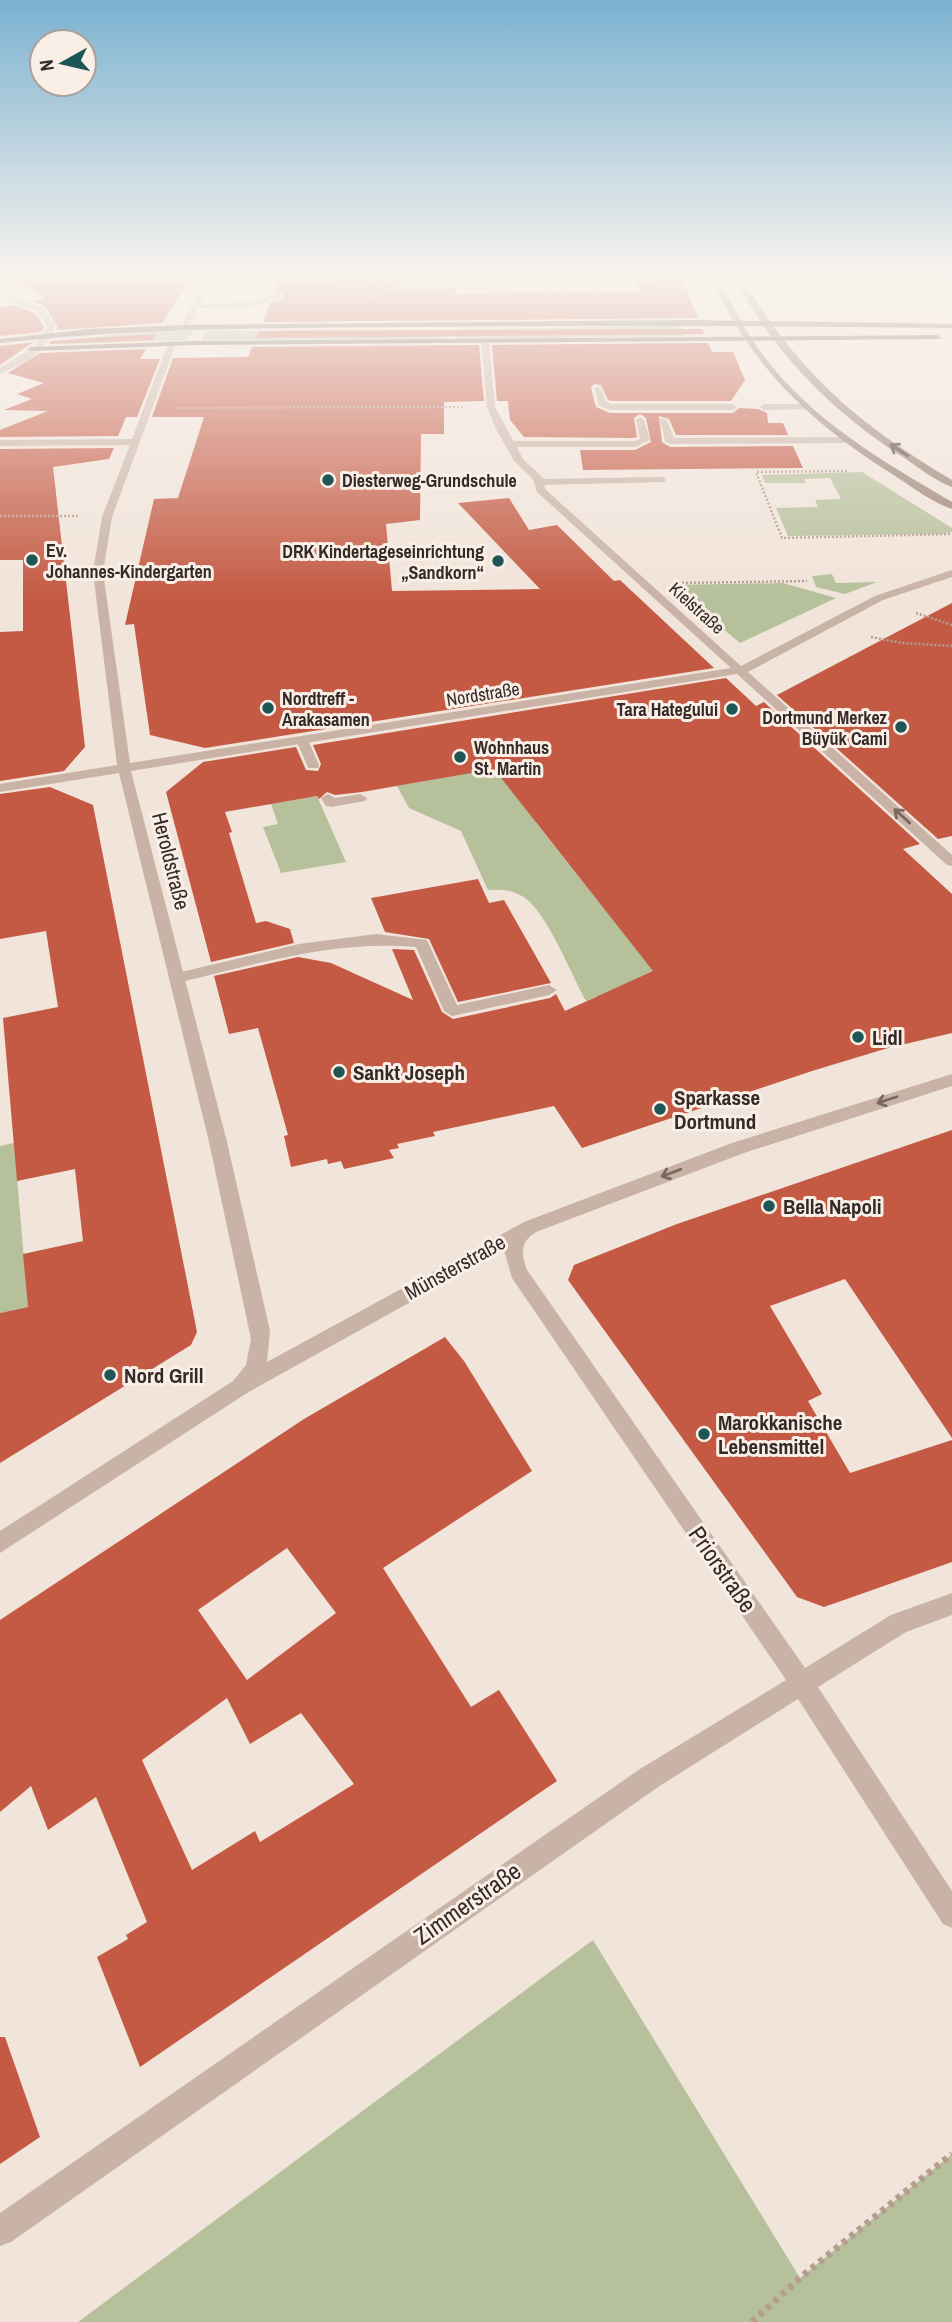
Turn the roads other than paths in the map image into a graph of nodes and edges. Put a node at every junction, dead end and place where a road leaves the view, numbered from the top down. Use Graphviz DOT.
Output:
graph roads {
  1 [pos="158,380"];
  2 [pos="489,380"];
  3 [pos="779,380"];
  4 [pos="814,380"];
  5 [pos="597,389"];
  6 [pos="733,407"];
  7 [pos="764,407"];
  8 [pos="808,407"];
  9 [pos="640,420"];
  10 [pos="663,420"];
  11 [pos="844,440"];
  12 [pos="135,442"];
  13 [pos="0,443"];
  14 [pos="511,444"];
  15 [pos="662,480"];
  16 [pos="538,482"];
  17 [pos="952,484"];
  18 [pos="952,506"];
  19 [pos="952,573"];
  20 [pos="742,670"];
  21 [pos="302,740"];
  22 [pos="313,765"];
  23 [pos="124,768"];
  24 [pos="0,788"];
  25 [pos="328,797"];
  26 [pos="360,798"];
  27 [pos="952,862"];
  28 [pos="177,978"];
  29 [pos="549,990"];
  30 [pos="952,1080"];
  31 [pos="530,1227"];
  32 [pos="240,1387"];
  33 [pos="0,1544"];
  34 [pos="952,1604"];
  35 [pos="802,1683"];
  36 [pos="952,1915"];
  37 [pos="0,2231"];
  1 -- 12 [label="street, Heroldstraße"];
  2 -- 14 [label="street, Kielstraße"];
  3 -- 8 [label="main road"];
  17 -- 4 [label="main road, one-way"];
  5 -- 6 [label="street"];
  7 -- 8 [label="street"];
  8 -- 11 [label="main road"];
  9 -- 14 [label="street"];
  10 -- 11 [label="street"];
  11 -- 18 [label="main road"];
  12 -- 13 [label="street"];
  12 -- 23 [label="street, Heroldstraße"];
  14 -- 16 [label="street, Kielstraße"];
  15 -- 16 [label="street"];
  16 -- 20 [label="street, Kielstraße"];
  19 -- 20 [label="street, Nordstraße"];
  20 -- 21 [label="street, Nordstraße"];
  27 -- 20 [label="street, Kielstraße, one-way"];
  21 -- 22 [label="street"];
  21 -- 23 [label="street, Nordstraße"];
  23 -- 24 [label="street, Nordstraße"];
  23 -- 28 [label="street, Heroldstraße"];
  25 -- 26 [label="street"];
  28 -- 29 [label="street"];
  28 -- 32 [label="street, Heroldstraße"];
  30 -- 31 [label="street, Münsterstraße, one-way"];
  31 -- 32 [label="street, Münsterstraße"];
  31 -- 35 [label="street, Priorstraße"];
  32 -- 33 [label="street, Münsterstraße"];
  34 -- 35 [label="street, Zimmerstraße"];
  35 -- 36 [label="street, Priorstraße"];
  35 -- 37 [label="street, Zimmerstraße"];
}
